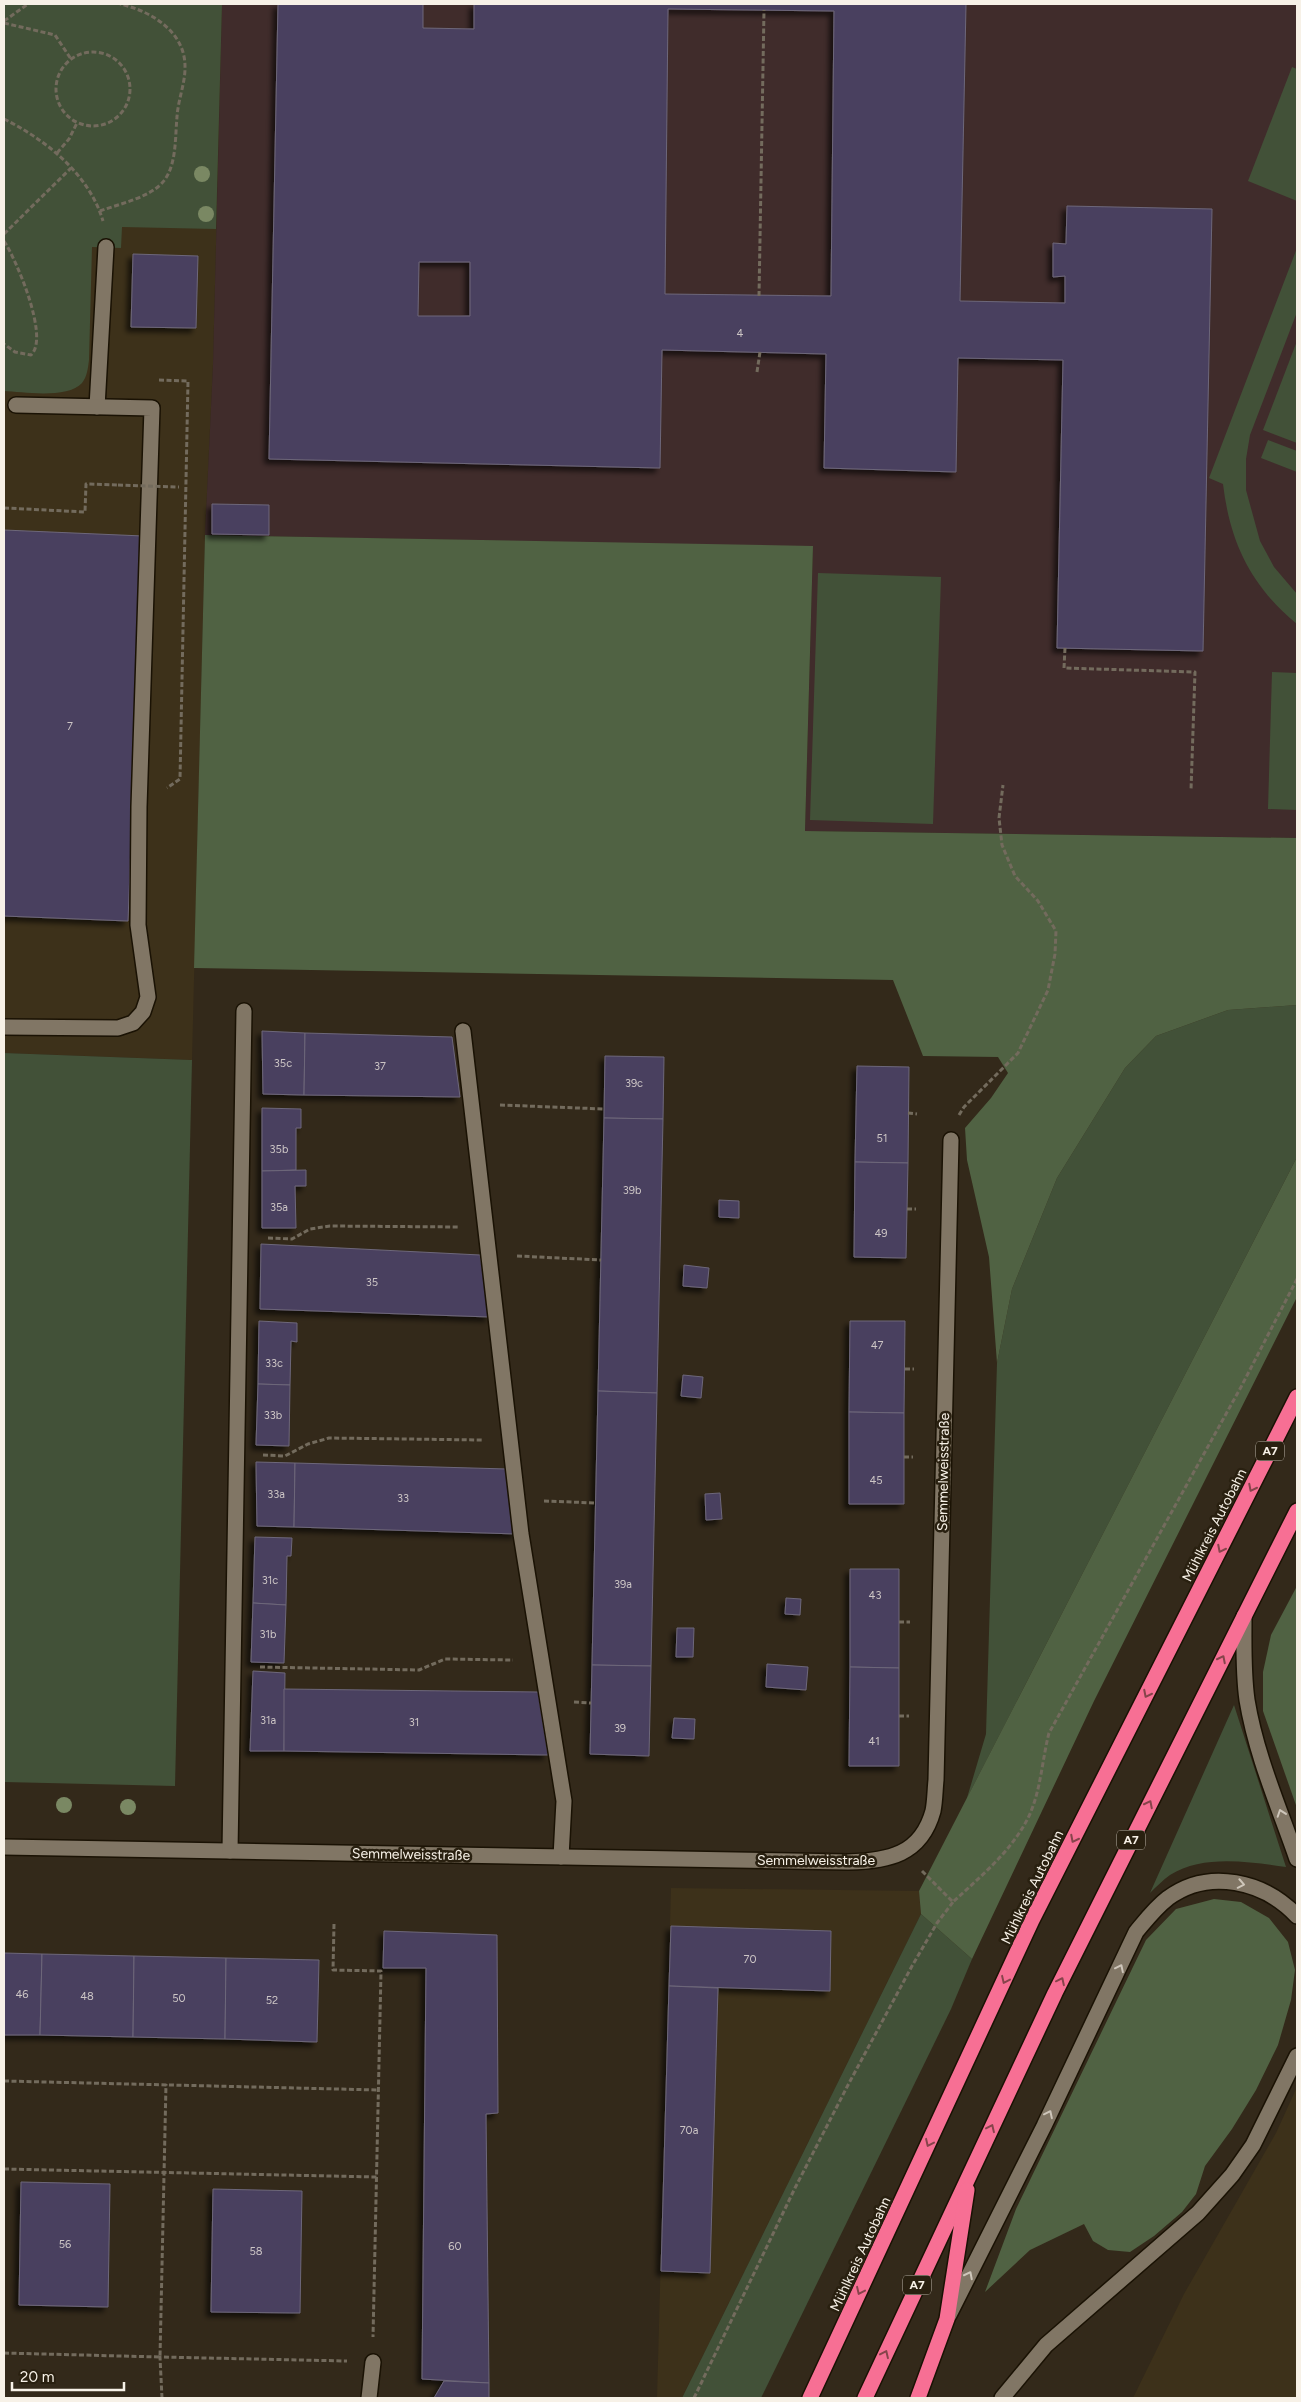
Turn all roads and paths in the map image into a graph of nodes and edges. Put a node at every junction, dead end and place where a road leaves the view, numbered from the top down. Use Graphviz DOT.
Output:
graph roads {
  1 [pos="28,4"];
  2 [pos="120,4"];
  3 [pos="764,10"];
  4 [pos="4,22"];
  5 [pos="71,59"];
  6 [pos="4,119"];
  7 [pos="77,123"];
  8 [pos="57,153"];
  9 [pos="71,168"];
  10 [pos="100,211"];
  11 [pos="4,234"];
  12 [pos="4,241"];
  13 [pos="106,247"];
  14 [pos="759,296"];
  15 [pos="4,344"];
  16 [pos="760,352"];
  17 [pos="757,372"];
  18 [pos="188,381"];
  19 [pos="16,405"];
  20 [pos="97,407"];
  21 [pos="187,487"];
  22 [pos="4,508"];
  23 [pos="1065,648"];
  24 [pos="1003,785"];
  25 [pos="1191,790"];
  26 [pos="140,807"];
  27 [pos="244,1011"];
  28 [pos="4,1027"];
  29 [pos="463,1031"];
  30 [pos="472,1103"];
  31 [pos="604,1109"];
  32 [pos="908,1114"];
  33 [pos="917,1114"];
  34 [pos="951,1140"];
  35 [pos="907,1209"];
  36 [pos="916,1209"];
  37 [pos="487,1227"];
  38 [pos="240,1236"];
  39 [pos="490,1255"];
  40 [pos="601,1260"];
  41 [pos="1297,1279"];
  42 [pos="905,1369"];
  43 [pos="914,1369"];
  44 [pos="1297,1397"];
  45 [pos="511,1440"];
  46 [pos="237,1455"];
  47 [pos="904,1457"];
  48 [pos="913,1457"];
  49 [pos="517,1500"];
  50 [pos="596,1503"];
  51 [pos="1297,1511"];
  52 [pos="1244,1616"];
  53 [pos="899,1622"];
  54 [pos="910,1622"];
  55 [pos="542,1661"];
  56 [pos="233,1666"];
  57 [pos="898,1716"];
  58 [pos="909,1716"];
  59 [pos="4,1847"];
  60 [pos="230,1850"];
  61 [pos="904,1853"];
  62 [pos="561,1857"];
  63 [pos="1297,1860"];
  64 [pos="953,1902"];
  65 [pos="1297,1916"];
  66 [pos="334,1924"];
  67 [pos="1297,2056"];
  68 [pos="4,2081"];
  69 [pos="166,2084"];
  70 [pos="379,2090"];
  71 [pos="4,2169"];
  72 [pos="164,2172"];
  73 [pos="970,2172"];
  74 [pos="376,2177"];
  75 [pos="947,2319"];
  76 [pos="4,2353"];
  77 [pos="160,2357"];
  78 [pos="373,2362"];
  79 [pos="162,2398"];
  80 [pos="369,2398"];
  81 [pos="694,2398"];
  82 [pos="810,2398"];
  83 [pos="865,2398"];
  84 [pos="918,2398"];
  85 [pos="1002,2398"];
  1 -- 4 [label="path"];
  2 -- 10 [label="path"];
  3 -- 14 [label="path"];
  4 -- 5 [label="path"];
  5 -- 7 [label="path"];
  5 -- 7 [label="path"];
  6 -- 8 [label="path"];
  7 -- 8 [label="path"];
  8 -- 9 [label="path"];
  9 -- 10 [label="path"];
  9 -- 11 [label="path"];
  10 -- 13 [label="path"];
  12 -- 15 [label="path"];
  13 -- 20 [label="street"];
  16 -- 17 [label="path"];
  18 -- 21 [label="path"];
  19 -- 20 [label="street"];
  20 -- 26 [label="street"];
  21 -- 22 [label="path, bridge"];
  21 -- 26 [label="path"];
  23 -- 25 [label="path"];
  24 -- 34 [label="path"];
  26 -- 28 [label="street"];
  27 -- 38 [label="street"];
  29 -- 30 [label="street"];
  30 -- 31 [label="path"];
  30 -- 37 [label="street"];
  32 -- 33 [label="path"];
  34 -- 61 [label="street, Semmelweisstraße"];
  35 -- 36 [label="path"];
  37 -- 38 [label="path"];
  37 -- 39 [label="street"];
  38 -- 46 [label="street"];
  39 -- 40 [label="path"];
  39 -- 45 [label="street"];
  41 -- 64 [label="path"];
  42 -- 43 [label="path"];
  44 -- 82 [label="highway, Mühlkreis Autobahn / A7, one-way"];
  45 -- 46 [label="path"];
  45 -- 49 [label="street"];
  46 -- 56 [label="street"];
  47 -- 48 [label="path"];
  49 -- 50 [label="path"];
  49 -- 55 [label="street"];
  51 -- 52 [label="highway, A7"];
  63 -- 52 [label="street, one-way"];
  73 -- 52 [label="highway, A7, one-way"];
  53 -- 54 [label="path"];
  55 -- 56 [label="path"];
  55 -- 62 [label="street"];
  56 -- 60 [label="street"];
  57 -- 58 [label="path"];
  59 -- 60 [label="street, Semmelweisstraße"];
  60 -- 62 [label="street, Semmelweisstraße"];
  61 -- 62 [label="street, Semmelweisstraße"];
  61 -- 64 [label="path"];
  64 -- 81 [label="path"];
  75 -- 65 [label="street, one-way"];
  66 -- 70 [label="path"];
  67 -- 85 [label="street"];
  68 -- 69 [label="path"];
  69 -- 70 [label="path"];
  69 -- 72 [label="path"];
  70 -- 74 [label="path"];
  71 -- 72 [label="path"];
  72 -- 74 [label="path"];
  72 -- 77 [label="path"];
  73 -- 75 [label="highway"];
  83 -- 73 [label="highway, A7, one-way"];
  74 -- 78 [label="path"];
  75 -- 84 [label="highway"];
  76 -- 77 [label="path"];
  77 -- 78 [label="path"];
  77 -- 79 [label="path"];
  78 -- 80 [label="street"];
}
